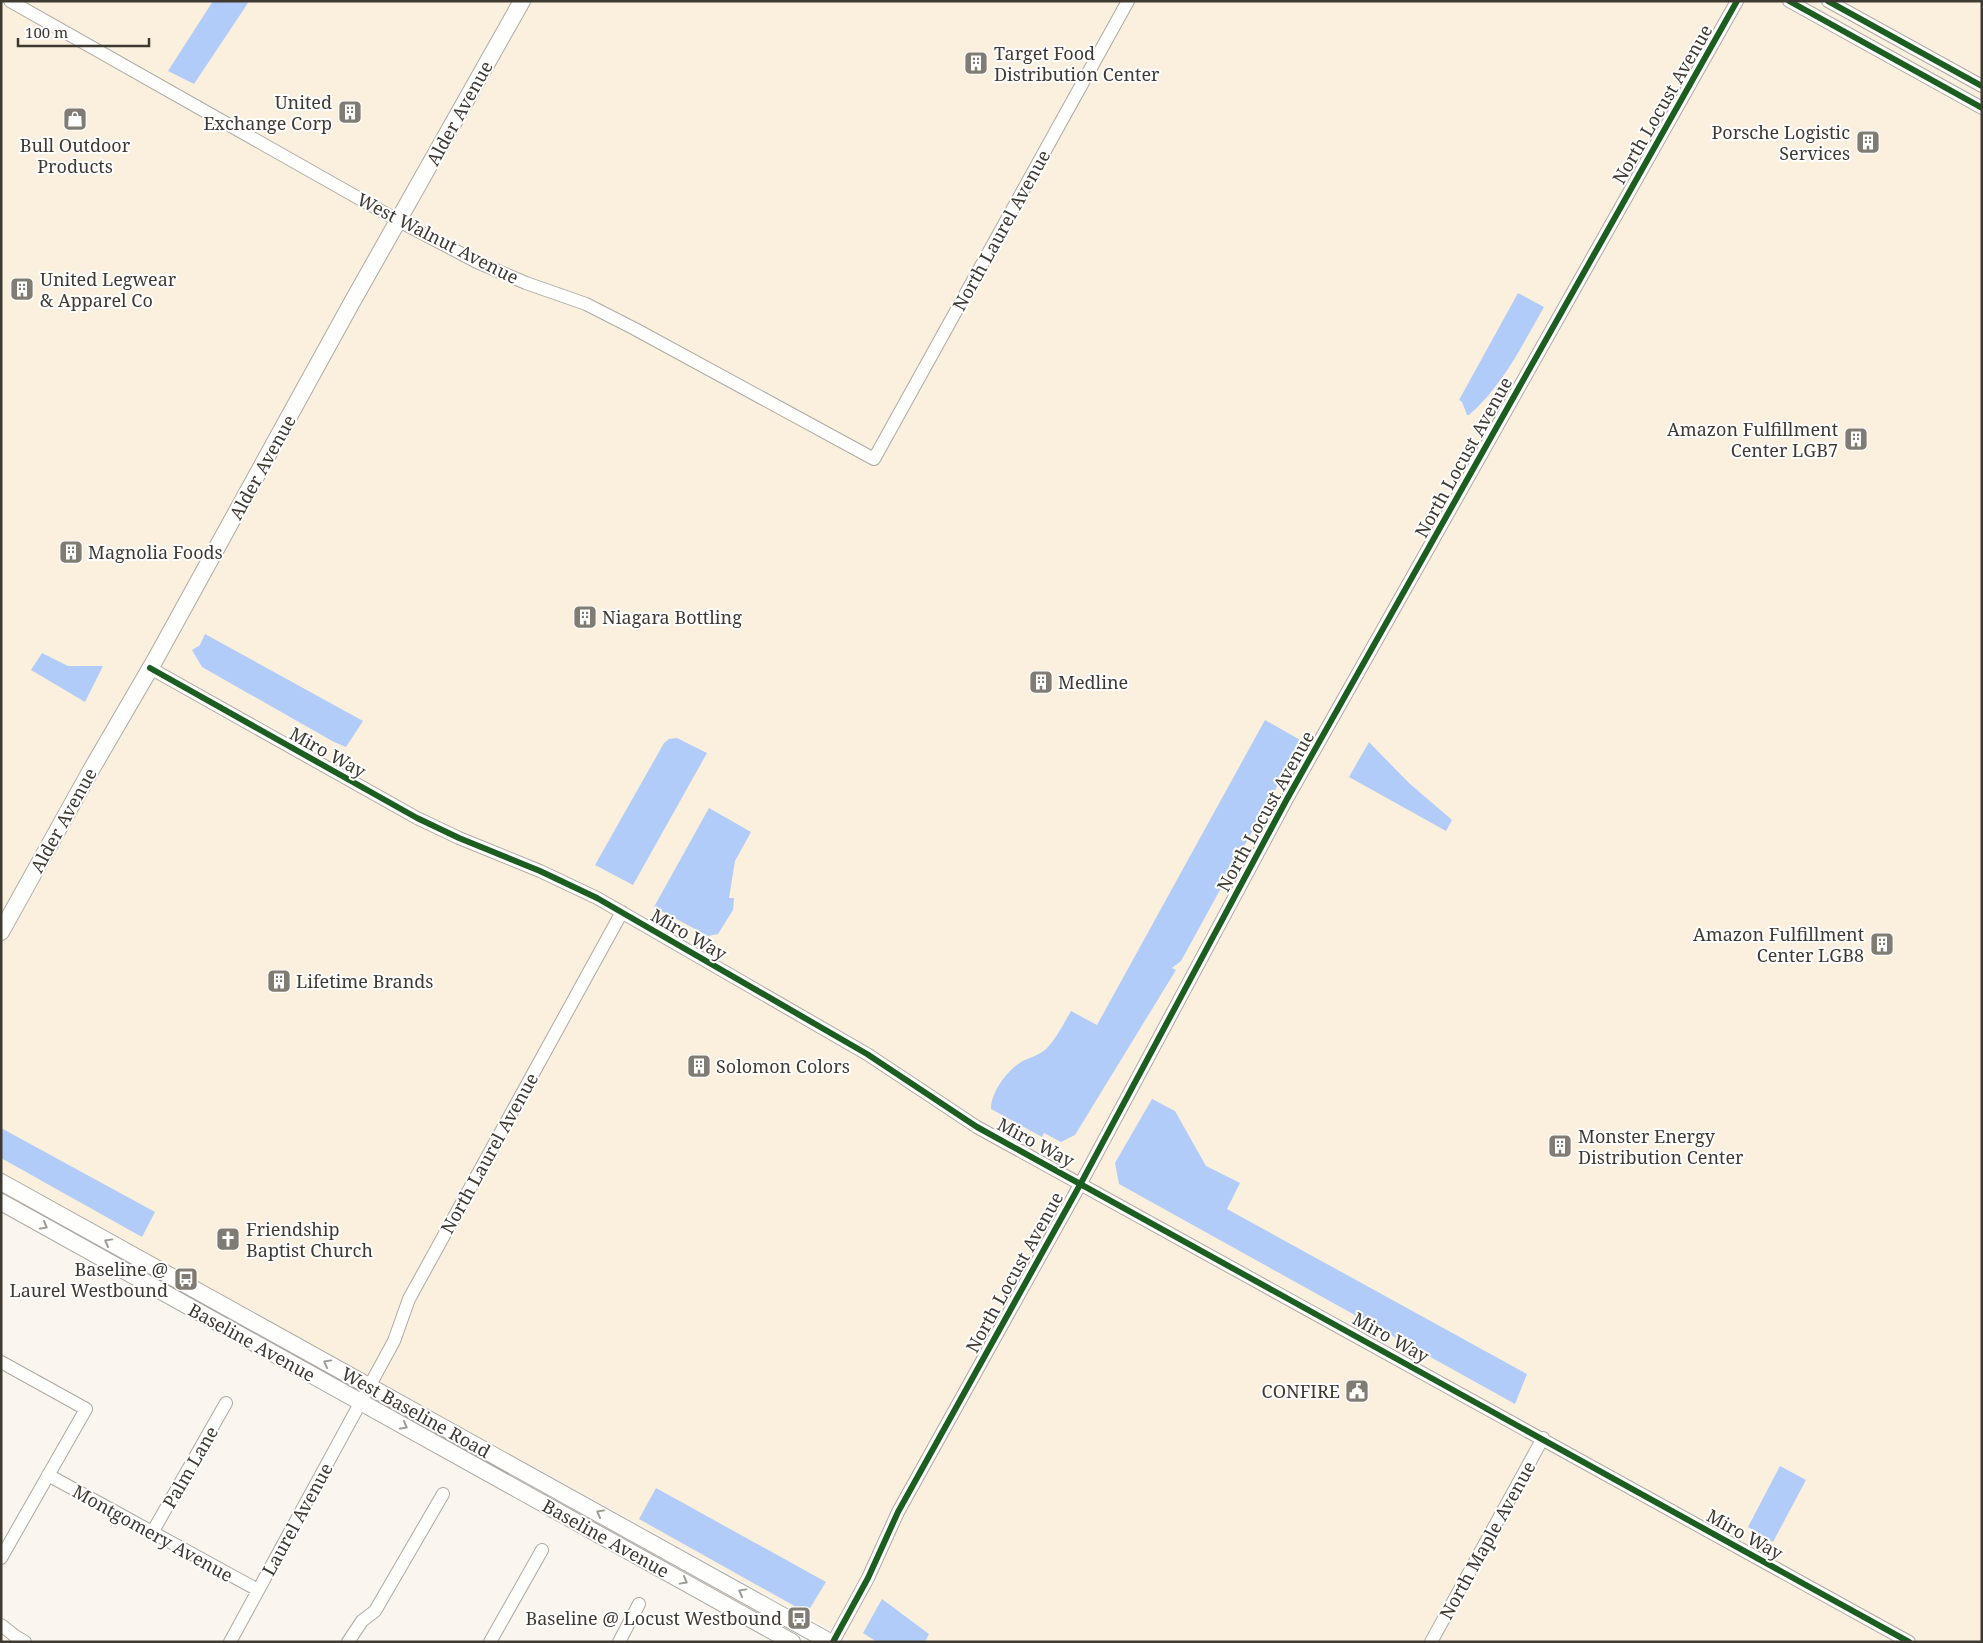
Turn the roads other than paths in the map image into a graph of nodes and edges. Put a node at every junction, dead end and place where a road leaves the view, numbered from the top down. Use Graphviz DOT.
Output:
graph roads {
  1 [pos="10,1"];
  2 [pos="522,1"];
  3 [pos="1128,1"];
  4 [pos="1737,1"];
  5 [pos="1789,1"];
  6 [pos="1828,1"];
  7 [pos="1982,86"];
  8 [pos="1982,108"];
  9 [pos="398,221"];
  10 [pos="874,459"];
  11 [pos="150,668"];
  12 [pos="622,912"];
  13 [pos="1,932"];
  14 [pos="1,1182"];
  15 [pos="1081,1183"];
  16 [pos="1,1202"];
  17 [pos="1,1362"];
  18 [pos="365,1395"];
  19 [pos="226,1403"];
  20 [pos="1543,1438"];
  21 [pos="48,1475"];
  22 [pos="443,1494"];
  23 [pos="153,1531"];
  24 [pos="542,1550"];
  25 [pos="1,1558"];
  26 [pos="258,1590"];
  27 [pos="640,1604"];
  28 [pos="1,1625"];
  29 [pos="351,1641"];
  30 [pos="25,1642"];
  31 [pos="230,1642"];
  32 [pos="490,1642"];
  33 [pos="619,1642"];
  34 [pos="792,1642"];
  35 [pos="831,1642"];
  36 [pos="1431,1642"];
  37 [pos="1909,1642"];
  1 -- 9 [label="street, West Walnut Avenue"];
  2 -- 9 [label="main road, Alder Avenue"];
  3 -- 10 [label="street, North Laurel Avenue"];
  4 -- 15 [label="street, North Locust Avenue"];
  5 -- 8 [label="street"];
  6 -- 7 [label="street"];
  9 -- 10 [label="street, West Walnut Avenue"];
  9 -- 11 [label="main road, Alder Avenue"];
  11 -- 12 [label="street, Miro Way"];
  11 -- 13 [label="main road, Alder Avenue"];
  12 -- 15 [label="street, Miro Way"];
  12 -- 18 [label="street, North Laurel Avenue"];
  18 -- 14 [label="main road, West Baseline Road, one-way"];
  15 -- 20 [label="street, Miro Way"];
  15 -- 35 [label="street, North Locust Avenue"];
  16 -- 18 [label="main road, Baseline Avenue, one-way"];
  17 -- 21 [label="street"];
  18 -- 26 [label="street, Laurel Avenue"];
  18 -- 34 [label="main road, Baseline Avenue, one-way"];
  35 -- 18 [label="main road, West Baseline Road, one-way"];
  19 -- 23 [label="street, Palm Lane"];
  20 -- 36 [label="street, North Maple Avenue"];
  20 -- 37 [label="street, Miro Way"];
  21 -- 23 [label="street, Montgomery Avenue"];
  21 -- 25 [label="street"];
  22 -- 29 [label="street"];
  23 -- 26 [label="street, Montgomery Avenue"];
  24 -- 32 [label="street"];
  26 -- 31 [label="street, Laurel Avenue"];
  27 -- 33 [label="street"];
  28 -- 30 [label="street"];
}
